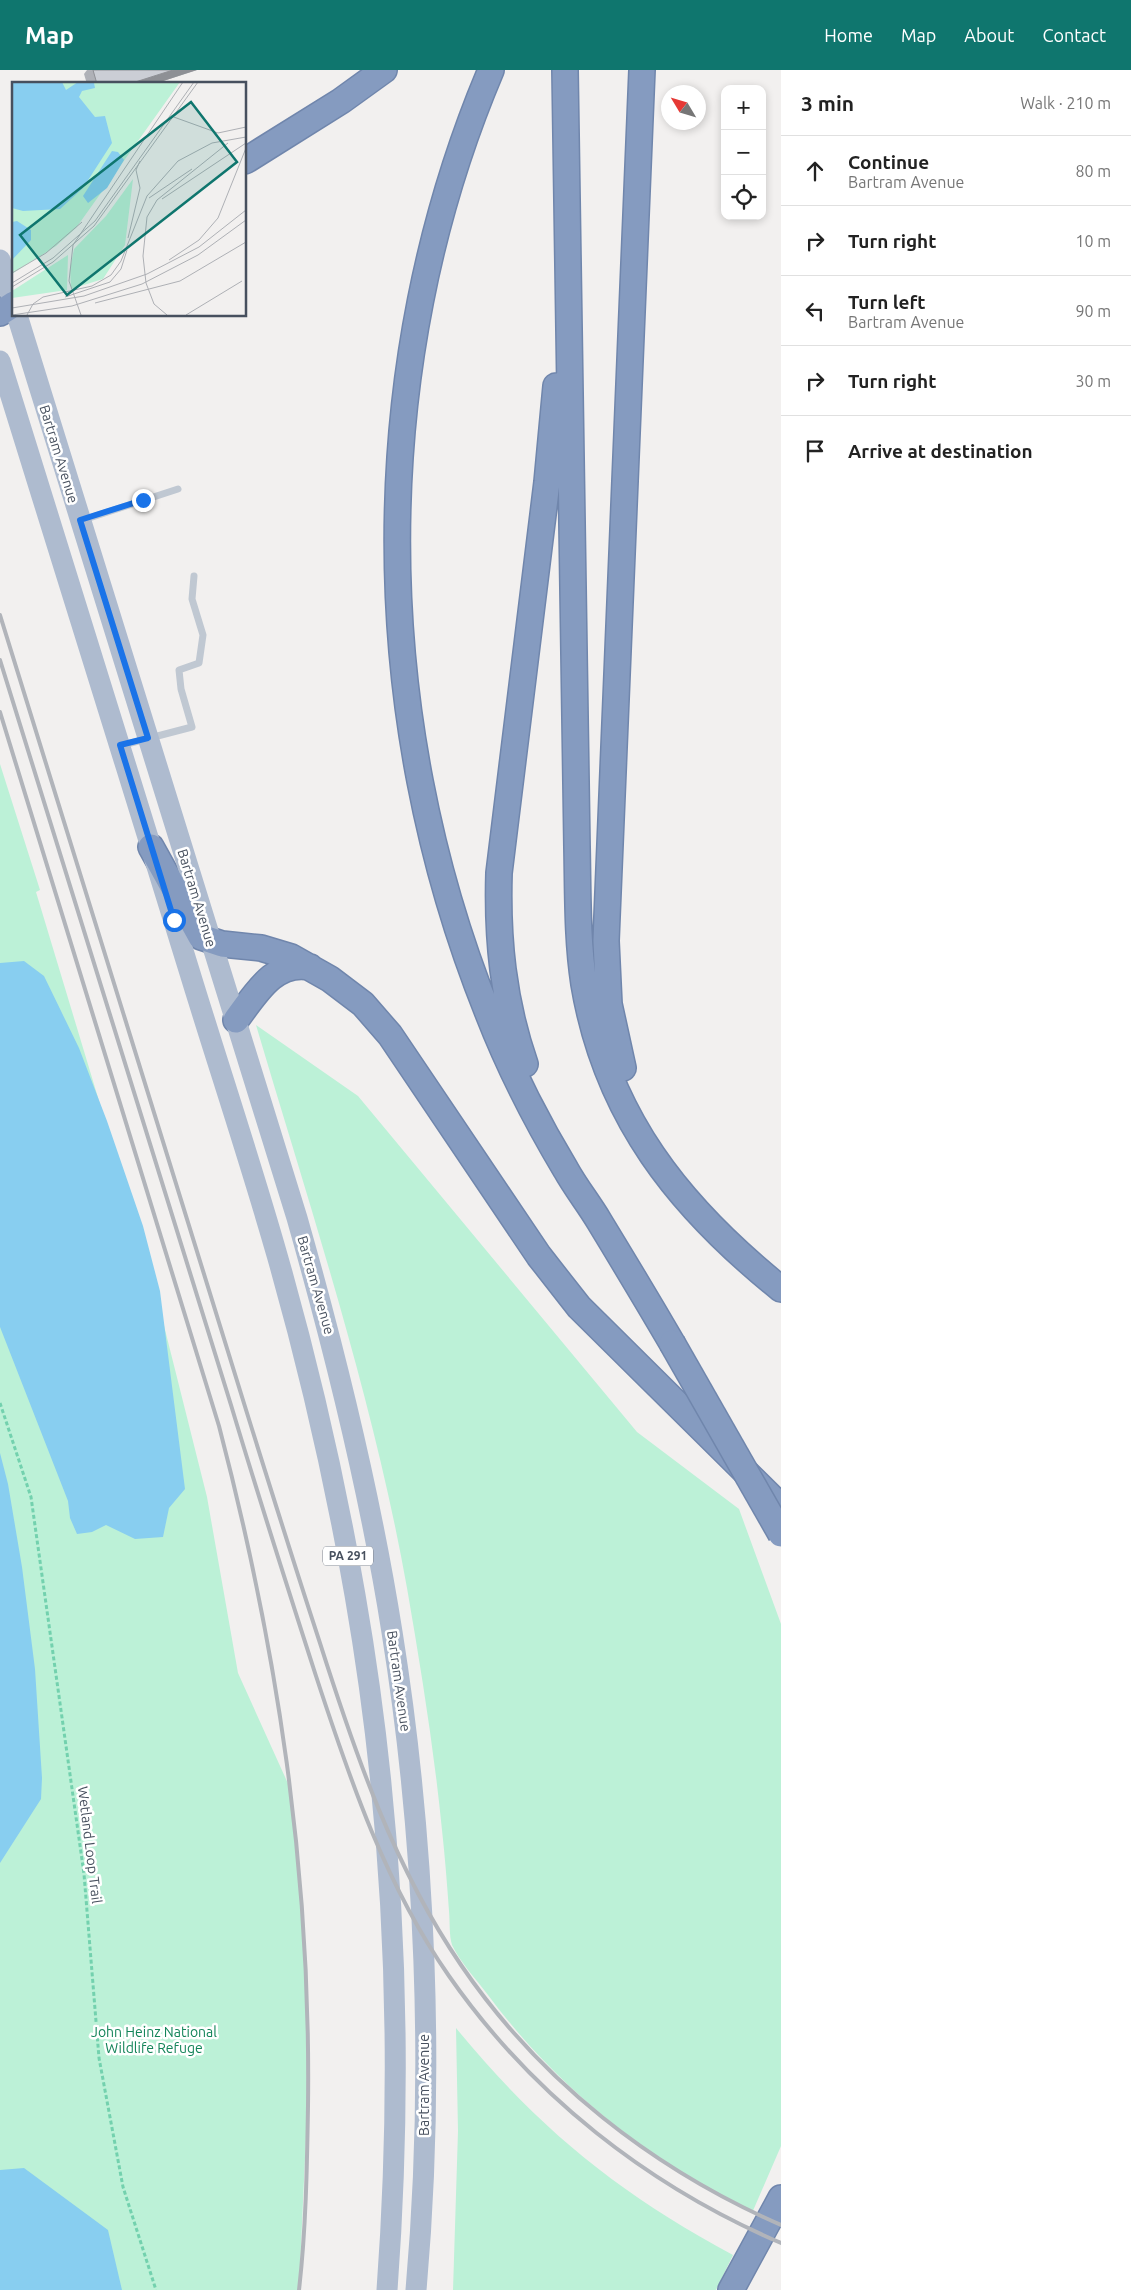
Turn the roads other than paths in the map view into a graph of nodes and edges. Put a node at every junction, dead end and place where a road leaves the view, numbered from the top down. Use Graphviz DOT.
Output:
graph roads {
  1 [pos="384,70"];
  2 [pos="491,70"];
  3 [pos="560,70"];
  4 [pos="565,70"];
  5 [pos="642,70"];
  6 [pos="246,160"];
  7 [pos="0,260"];
  8 [pos="12,298"];
  9 [pos="12,305"];
  10 [pos="0,312"];
  11 [pos="17,316"];
  12 [pos="0,361"];
  13 [pos="178,489"];
  14 [pos="80,520"];
  15 [pos="194,576"];
  16 [pos="148,738"];
  17 [pos="120,745"];
  18 [pos="151,847"];
  19 [pos="210,942"];
  20 [pos="312,968"];
  21 [pos="236,1020"];
  22 [pos="597,1218"];
  23 [pos="781,1283"];
  24 [pos="781,1289"];
  25 [pos="781,1506"];
  26 [pos="781,1534"];
  27 [pos="781,2198"];
  28 [pos="387,2290"];
  29 [pos="416,2290"];
  30 [pos="731,2290"];
  1 -- 6 [label="highway"];
  2 -- 22 [label="highway"];
  3 -- 22 [label="highway"];
  4 -- 24 [label="highway"];
  5 -- 23 [label="highway"];
  7 -- 8 [label="main road"];
  9 -- 10 [label="highway"];
  11 -- 14 [label="main road, Bartram Avenue / PA 291"];
  12 -- 17 [label="main road, Bartram Avenue / PA 291"];
  13 -- 14 [label="lane"];
  14 -- 16 [label="main road, Bartram Avenue / PA 291"];
  15 -- 16 [label="lane"];
  16 -- 17 [label="lane"];
  16 -- 19 [label="main road, Bartram Avenue / PA 291"];
  17 -- 18 [label="main road, Bartram Avenue / PA 291"];
  18 -- 19 [label="highway"];
  18 -- 28 [label="main road, Bartram Avenue / PA 291"];
  19 -- 20 [label="highway"];
  19 -- 21 [label="main road, Bartram Avenue / PA 291"];
  20 -- 21 [label="highway"];
  20 -- 25 [label="highway"];
  21 -- 29 [label="main road, Bartram Avenue / PA 291"];
  22 -- 26 [label="highway, bridge"];
  27 -- 30 [label="highway"];
}
